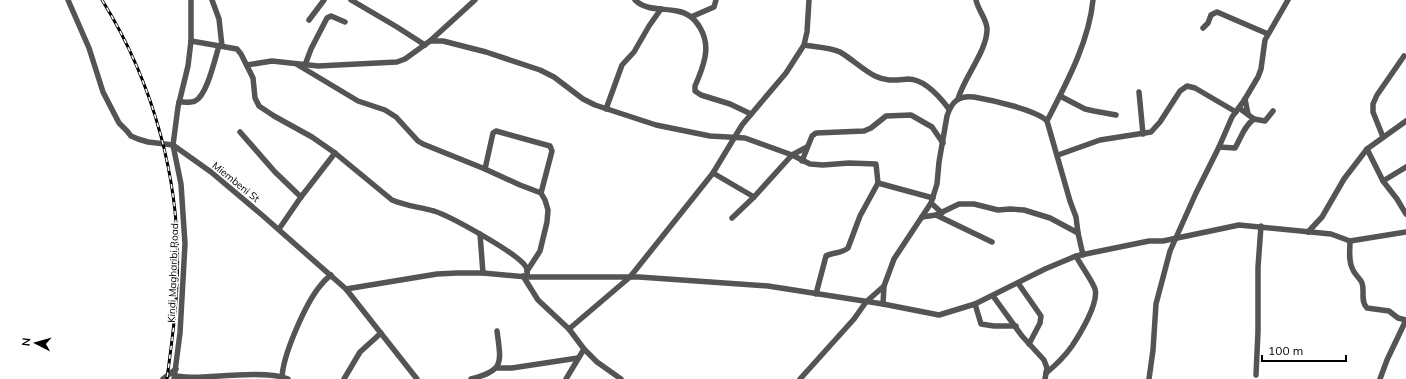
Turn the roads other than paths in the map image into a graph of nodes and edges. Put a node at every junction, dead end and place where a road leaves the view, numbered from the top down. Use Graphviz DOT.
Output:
graph roads {
  1 [pos="68,0"];
  2 [pos="191,0"];
  3 [pos="212,0"];
  4 [pos="323,0"];
  5 [pos="351,0"];
  6 [pos="475,0"];
  7 [pos="635,0"];
  8 [pos="716,0"];
  9 [pos="809,0"];
  10 [pos="976,0"];
  11 [pos="1093,0"];
  12 [pos="1288,0"];
  13 [pos="661,9"];
  14 [pos="691,17"];
  15 [pos="309,20"];
  16 [pos="345,22"];
  17 [pos="1203,28"];
  18 [pos="1268,34"];
  19 [pos="430,40"];
  20 [pos="191,41"];
  21 [pos="425,45"];
  22 [pos="804,45"];
  23 [pos="221,46"];
  24 [pos="1404,56"];
  25 [pos="294,63"];
  26 [pos="247,65"];
  27 [pos="305,65"];
  28 [pos="1139,92"];
  29 [pos="1060,96"];
  30 [pos="958,99"];
  31 [pos="1245,99"];
  32 [pos="179,102"];
  33 [pos="949,108"];
  34 [pos="606,109"];
  35 [pos="1237,110"];
  36 [pos="1274,111"];
  37 [pos="751,114"];
  38 [pos="1116,114"];
  39 [pos="1248,114"];
  40 [pos="1254,119"];
  41 [pos="1047,121"];
  42 [pos="1406,121"];
  43 [pos="240,132"];
  44 [pos="1143,134"];
  45 [pos="1383,136"];
  46 [pos="735,137"];
  47 [pos="943,143"];
  48 [pos="173,145"];
  49 [pos="807,147"];
  50 [pos="1219,147"];
  51 [pos="1367,149"];
  52 [pos="335,153"];
  53 [pos="792,155"];
  54 [pos="1058,155"];
  55 [pos="802,161"];
  56 [pos="1406,167"];
  57 [pos="485,169"];
  58 [pos="713,173"];
  59 [pos="1383,181"];
  60 [pos="878,183"];
  61 [pos="541,193"];
  62 [pos="302,197"];
  63 [pos="754,197"];
  64 [pos="932,200"];
  65 [pos="939,214"];
  66 [pos="1406,214"];
  67 [pos="922,217"];
  68 [pos="732,218"];
  69 [pos="1260,226"];
  70 [pos="279,229"];
  71 [pos="1308,232"];
  72 [pos="1406,232"];
  73 [pos="1078,233"];
  74 [pos="480,234"];
  75 [pos="1177,237"];
  76 [pos="1350,241"];
  77 [pos="992,242"];
  78 [pos="1083,255"];
  79 [pos="1076,256"];
  80 [pos="483,273"];
  81 [pos="526,274"];
  82 [pos="331,275"];
  83 [pos="630,277"];
  84 [pos="1018,283"];
  85 [pos="884,286"];
  86 [pos="346,289"];
  87 [pos="816,294"];
  88 [pos="993,296"];
  89 [pos="866,302"];
  90 [pos="883,304"];
  91 [pos="975,304"];
  92 [pos="1406,320"];
  93 [pos="1016,326"];
  94 [pos="569,329"];
  95 [pos="497,331"];
  96 [pos="381,333"];
  97 [pos="1029,344"];
  98 [pos="584,349"];
  99 [pos="578,358"];
  100 [pos="496,368"];
  101 [pos="176,369"];
  102 [pos="1256,375"];
  103 [pos="1045,376"];
  104 [pos="486,377"];
  105 [pos="174,378"];
  106 [pos="282,378"];
  107 [pos="163,379"];
  108 [pos="288,379"];
  109 [pos="344,379"];
  110 [pos="417,379"];
  111 [pos="471,379"];
  112 [pos="566,379"];
  113 [pos="621,379"];
  114 [pos="800,379"];
  115 [pos="1149,379"];
  116 [pos="1380,379"];
  1 -- 48 [label="street, Miembeni St"];
  2 -- 20 [label="street, Kindi Magharibi Road"];
  3 -- 23 [label="street"];
  4 -- 15 [label="street"];
  5 -- 21 [label="street"];
  6 -- 19 [label="street"];
  7 -- 13 [label="street"];
  8 -- 14 [label="street"];
  9 -- 22 [label="street"];
  10 -- 30 [label="street"];
  11 -- 29 [label="street"];
  12 -- 18 [label="street"];
  13 -- 14 [label="street"];
  13 -- 34 [label="street"];
  14 -- 37 [label="street"];
  16 -- 27 [label="street"];
  17 -- 18 [label="street"];
  18 -- 31 [label="street"];
  19 -- 21 [label="street"];
  19 -- 34 [label="street"];
  20 -- 23 [label="street"];
  20 -- 32 [label="street, Kindi Magharibi Road"];
  21 -- 27 [label="street"];
  22 -- 33 [label="street"];
  22 -- 37 [label="street"];
  23 -- 26 [label="street"];
  23 -- 32 [label="street"];
  24 -- 45 [label="street"];
  25 -- 26 [label="street"];
  25 -- 27 [label="street"];
  25 -- 57 [label="street"];
  26 -- 52 [label="street"];
  28 -- 44 [label="street"];
  29 -- 38 [label="street"];
  29 -- 41 [label="street"];
  30 -- 33 [label="street"];
  30 -- 41 [label="street"];
  31 -- 35 [label="street"];
  31 -- 39 [label="street"];
  32 -- 48 [label="street, Kindi Magharibi Road"];
  33 -- 47 [label="street"];
  34 -- 46 [label="street"];
  35 -- 39 [label="street"];
  35 -- 44 [label="street"];
  35 -- 50 [label="street"];
  36 -- 40 [label="street"];
  37 -- 46 [label="street"];
  39 -- 40 [label="street"];
  40 -- 50 [label="street"];
  41 -- 54 [label="street"];
  42 -- 45 [label="street"];
  43 -- 62 [label="street"];
  44 -- 54 [label="street"];
  45 -- 51 [label="street"];
  46 -- 53 [label="street"];
  46 -- 58 [label="street"];
  47 -- 49 [label="street"];
  47 -- 64 [label="street"];
  48 -- 70 [label="street, Miembeni St"];
  48 -- 101 [label="street, Kindi Magharibi Road"];
  49 -- 53 [label="street"];
  49 -- 55 [label="street"];
  50 -- 75 [label="street"];
  51 -- 59 [label="street"];
  51 -- 71 [label="street"];
  52 -- 62 [label="street"];
  52 -- 74 [label="street"];
  53 -- 55 [label="street"];
  53 -- 63 [label="street"];
  54 -- 73 [label="street"];
  55 -- 60 [label="street"];
  56 -- 59 [label="street"];
  57 -- 61 [label="street"];
  57 -- 61 [label="street"];
  58 -- 63 [label="street"];
  58 -- 83 [label="street"];
  59 -- 66 [label="street"];
  60 -- 64 [label="street"];
  60 -- 87 [label="street"];
  61 -- 81 [label="street"];
  62 -- 70 [label="street"];
  63 -- 68 [label="street"];
  64 -- 65 [label="street"];
  64 -- 67 [label="street"];
  65 -- 67 [label="street"];
  65 -- 73 [label="street"];
  65 -- 77 [label="street"];
  67 -- 85 [label="street"];
  69 -- 71 [label="street"];
  69 -- 75 [label="street"];
  69 -- 102 [label="street"];
  70 -- 82 [label="street, Miembeni St"];
  71 -- 76 [label="street"];
  72 -- 76 [label="street"];
  73 -- 78 [label="street"];
  74 -- 80 [label="street"];
  74 -- 81 [label="street"];
  75 -- 78 [label="street"];
  75 -- 115 [label="street"];
  76 -- 92 [label="street"];
  78 -- 79 [label="street"];
  79 -- 84 [label="street"];
  79 -- 103 [label="street"];
  80 -- 81 [label="street"];
  80 -- 86 [label="street"];
  81 -- 83 [label="street"];
  81 -- 94 [label="street"];
  82 -- 86 [label="street, Miembeni St"];
  82 -- 106 [label="street"];
  83 -- 87 [label="street"];
  83 -- 94 [label="street"];
  84 -- 88 [label="street"];
  84 -- 97 [label="street"];
  85 -- 89 [label="street"];
  85 -- 90 [label="street"];
  86 -- 96 [label="street, Miembeni St"];
  87 -- 89 [label="street"];
  88 -- 91 [label="street"];
  88 -- 93 [label="street"];
  89 -- 90 [label="street"];
  89 -- 114 [label="street"];
  90 -- 91 [label="street"];
  91 -- 93 [label="street"];
  92 -- 116 [label="street"];
  93 -- 97 [label="street"];
  94 -- 98 [label="street"];
  95 -- 100 [label="street"];
  96 -- 109 [label="street"];
  96 -- 110 [label="street, Miembeni St"];
  97 -- 103 [label="street"];
  98 -- 99 [label="street"];
  98 -- 113 [label="street"];
  99 -- 100 [label="street"];
  99 -- 112 [label="street"];
  100 -- 104 [label="street"];
  101 -- 105 [label="street, Kindi Magharibi Road"];
  101 -- 107 [label="street"];
  104 -- 111 [label="street"];
  105 -- 106 [label="street"];
  106 -- 108 [label="street"];
}
